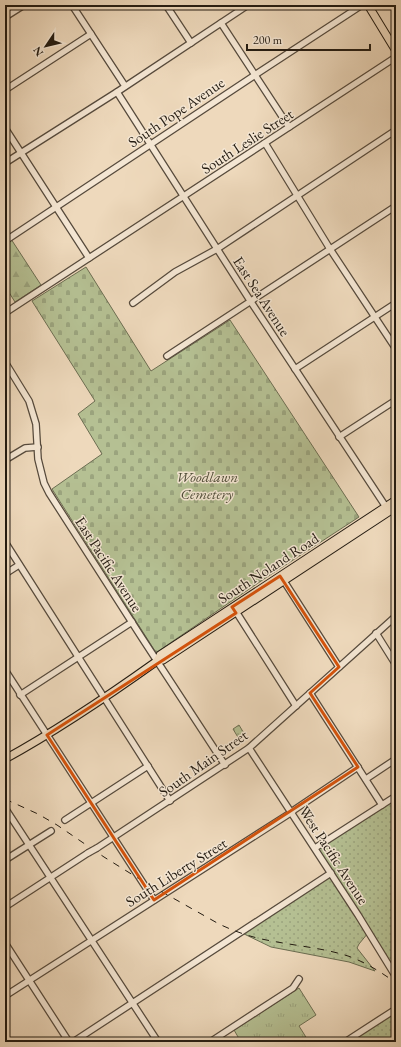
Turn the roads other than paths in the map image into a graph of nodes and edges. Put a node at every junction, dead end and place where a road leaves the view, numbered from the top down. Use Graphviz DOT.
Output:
graph roads {
  1 [pos="24,5"];
  2 [pos="72,5"];
  3 [pos="166,5"];
  4 [pos="248,5"];
  5 [pos="362,5"];
  6 [pos="368,5"];
  7 [pos="5,17"];
  8 [pos="221,23"];
  9 [pos="91,34"];
  10 [pos="191,43"];
  11 [pos="396,51"];
  12 [pos="396,57"];
  13 [pos="255,75"];
  14 [pos="125,86"];
  15 [pos="5,90"];
  16 [pos="117,92"];
  17 [pos="290,127"];
  18 [pos="5,128"];
  19 [pos="396,130"];
  20 [pos="265,143"];
  21 [pos="150,144"];
  22 [pos="21,152"];
  23 [pos="5,163"];
  24 [pos="298,196"];
  25 [pos="184,197"];
  26 [pos="396,206"];
  27 [pos="56,207"];
  28 [pos="5,241"];
  29 [pos="217,249"];
  30 [pos="330,249"];
  31 [pos="89,258"];
  32 [pos="251,302"];
  33 [pos="396,303"];
  34 [pos="133,304"];
  35 [pos="5,313"];
  36 [pos="375,317"];
  37 [pos="396,349"];
  38 [pos="167,356"];
  39 [pos="5,362"];
  40 [pos="295,369"];
  41 [pos="396,400"];
  42 [pos="339,437"];
  43 [pos="38,447"];
  44 [pos="5,460"];
  45 [pos="396,500"];
  46 [pos="396,507"];
  47 [pos="387,509"];
  48 [pos="5,542"];
  49 [pos="19,564"];
  50 [pos="5,574"];
  51 [pos="282,578"];
  52 [pos="234,610"];
  53 [pos="396,616"];
  54 [pos="132,622"];
  55 [pos="376,633"];
  56 [pos="78,657"];
  57 [pos="157,661"];
  58 [pos="396,665"];
  59 [pos="339,667"];
  60 [pos="5,670"];
  61 [pos="310,693"];
  62 [pos="20,695"];
  63 [pos="104,698"];
  64 [pos="296,706"];
  65 [pos="47,735"];
  66 [pos="249,748"];
  67 [pos="5,759"];
  68 [pos="396,759"];
  69 [pos="225,765"];
  70 [pos="148,766"];
  71 [pos="358,768"];
  72 [pos="366,779"];
  73 [pos="396,796"];
  74 [pos="170,801"];
  75 [pos="91,804"];
  76 [pos="382,805"];
  77 [pos="6,810"];
  78 [pos="292,812"];
  79 [pos="65,820"];
  80 [pos="51,831"];
  81 [pos="113,838"];
  82 [pos="29,844"];
  83 [pos="315,848"];
  84 [pos="5,860"];
  85 [pos="331,873"];
  86 [pos="51,877"];
  87 [pos="154,900"];
  88 [pos="5,907"];
  89 [pos="91,940"];
  90 [pos="5,943"];
  91 [pos="396,977"];
  92 [pos="299,979"];
  93 [pos="29,980"];
  94 [pos="5,996"];
  95 [pos="133,1002"];
  96 [pos="396,1008"];
  97 [pos="68,1042"];
  98 [pos="73,1042"];
  99 [pos="158,1042"];
  100 [pos="210,1042"];
  101 [pos="345,1042"];
  1 -- 7 [label="street"];
  2 -- 9 [label="street"];
  3 -- 10 [label="street"];
  4 -- 8 [label="street"];
  5 -- 13 [label="street, South Pope Avenue"];
  6 -- 11 [label="main road"];
  8 -- 10 [label="street"];
  8 -- 13 [label="street"];
  9 -- 14 [label="street"];
  9 -- 15 [label="street"];
  10 -- 14 [label="street"];
  12 -- 17 [label="street, South Leslie Street"];
  13 -- 17 [label="street"];
  13 -- 21 [label="street, South Pope Avenue"];
  14 -- 16 [label="street"];
  16 -- 21 [label="street, East Sea Avenue"];
  16 -- 22 [label="street"];
  17 -- 20 [label="street, South Leslie Street"];
  18 -- 22 [label="street"];
  19 -- 24 [label="street"];
  20 -- 24 [label="street"];
  20 -- 25 [label="street, South Leslie Street"];
  21 -- 25 [label="street, East Sea Avenue"];
  21 -- 27 [label="street, South Pope Avenue"];
  22 -- 23 [label="street"];
  22 -- 27 [label="street"];
  24 -- 29 [label="street"];
  24 -- 30 [label="street"];
  25 -- 29 [label="street, East Sea Avenue"];
  25 -- 31 [label="street, South Leslie Street"];
  26 -- 30 [label="street"];
  27 -- 28 [label="street, South Pope Avenue"];
  27 -- 31 [label="street"];
  29 -- 32 [label="street, East Sea Avenue"];
  29 -- 34 [label="street"];
  30 -- 32 [label="street"];
  30 -- 36 [label="street"];
  31 -- 35 [label="street"];
  32 -- 38 [label="street"];
  32 -- 40 [label="street, East Sea Avenue"];
  33 -- 36 [label="street"];
  36 -- 37 [label="street"];
  36 -- 40 [label="street"];
  39 -- 43 [label="street, East Pacific Avenue"];
  40 -- 42 [label="street, East Sea Avenue"];
  41 -- 42 [label="street"];
  42 -- 47 [label="street, East Sea Avenue"];
  43 -- 44 [label="street"];
  43 -- 54 [label="street, East Pacific Avenue"];
  45 -- 47 [label="main road, South Noland Road"];
  46 -- 47 [label="main road, South Noland Road"];
  47 -- 51 [label="main road, South Noland Road"];
  48 -- 49 [label="street"];
  49 -- 50 [label="street"];
  49 -- 56 [label="street"];
  51 -- 52 [label="main road, South Noland Road"];
  51 -- 59 [label="street"];
  52 -- 57 [label="main road, South Noland Road"];
  52 -- 64 [label="street"];
  53 -- 55 [label="street, South Main Street"];
  54 -- 56 [label="street"];
  54 -- 57 [label="street, East Pacific Avenue"];
  55 -- 58 [label="street"];
  55 -- 59 [label="street, South Main Street"];
  56 -- 62 [label="street"];
  56 -- 63 [label="street"];
  57 -- 63 [label="main road, South Noland Road"];
  57 -- 69 [label="street, East Pacific Avenue"];
  59 -- 61 [label="street, South Main Street"];
  60 -- 62 [label="street"];
  61 -- 64 [label="street, South Main Street"];
  61 -- 71 [label="street"];
  62 -- 65 [label="street"];
  63 -- 65 [label="main road, South Noland Road"];
  63 -- 70 [label="street"];
  64 -- 66 [label="street, South Main Street"];
  65 -- 67 [label="main road, South Noland Road"];
  65 -- 75 [label="street"];
  66 -- 69 [label="street, South Main Street"];
  66 -- 78 [label="street, West Pacific Avenue"];
  68 -- 72 [label="street"];
  69 -- 74 [label="street, South Main Street"];
  70 -- 74 [label="street"];
  70 -- 75 [label="street"];
  71 -- 72 [label="street"];
  71 -- 78 [label="street, South Liberty Street"];
  72 -- 76 [label="street"];
  73 -- 76 [label="street"];
  74 -- 81 [label="street, South Main Street"];
  75 -- 79 [label="street"];
  75 -- 81 [label="street"];
  76 -- 83 [label="street"];
  77 -- 82 [label="street"];
  78 -- 83 [label="street, West Pacific Avenue"];
  78 -- 87 [label="street, South Liberty Street"];
  80 -- 82 [label="street"];
  81 -- 86 [label="street, South Main Street, bridge"];
  81 -- 87 [label="street"];
  82 -- 84 [label="street"];
  82 -- 86 [label="street"];
  83 -- 85 [label="street, West Pacific Avenue"];
  85 -- 91 [label="street, West Pacific Avenue"];
  85 -- 95 [label="street"];
  86 -- 88 [label="street, South Main Street"];
  86 -- 89 [label="street"];
  87 -- 89 [label="street, South Liberty Street"];
  89 -- 93 [label="street, South Liberty Street"];
  89 -- 95 [label="street"];
  90 -- 93 [label="street"];
  92 -- 100 [label="street"];
  93 -- 94 [label="street, South Liberty Street"];
  93 -- 97 [label="street"];
  95 -- 98 [label="street"];
  95 -- 99 [label="street"];
  96 -- 101 [label="street"];
}
